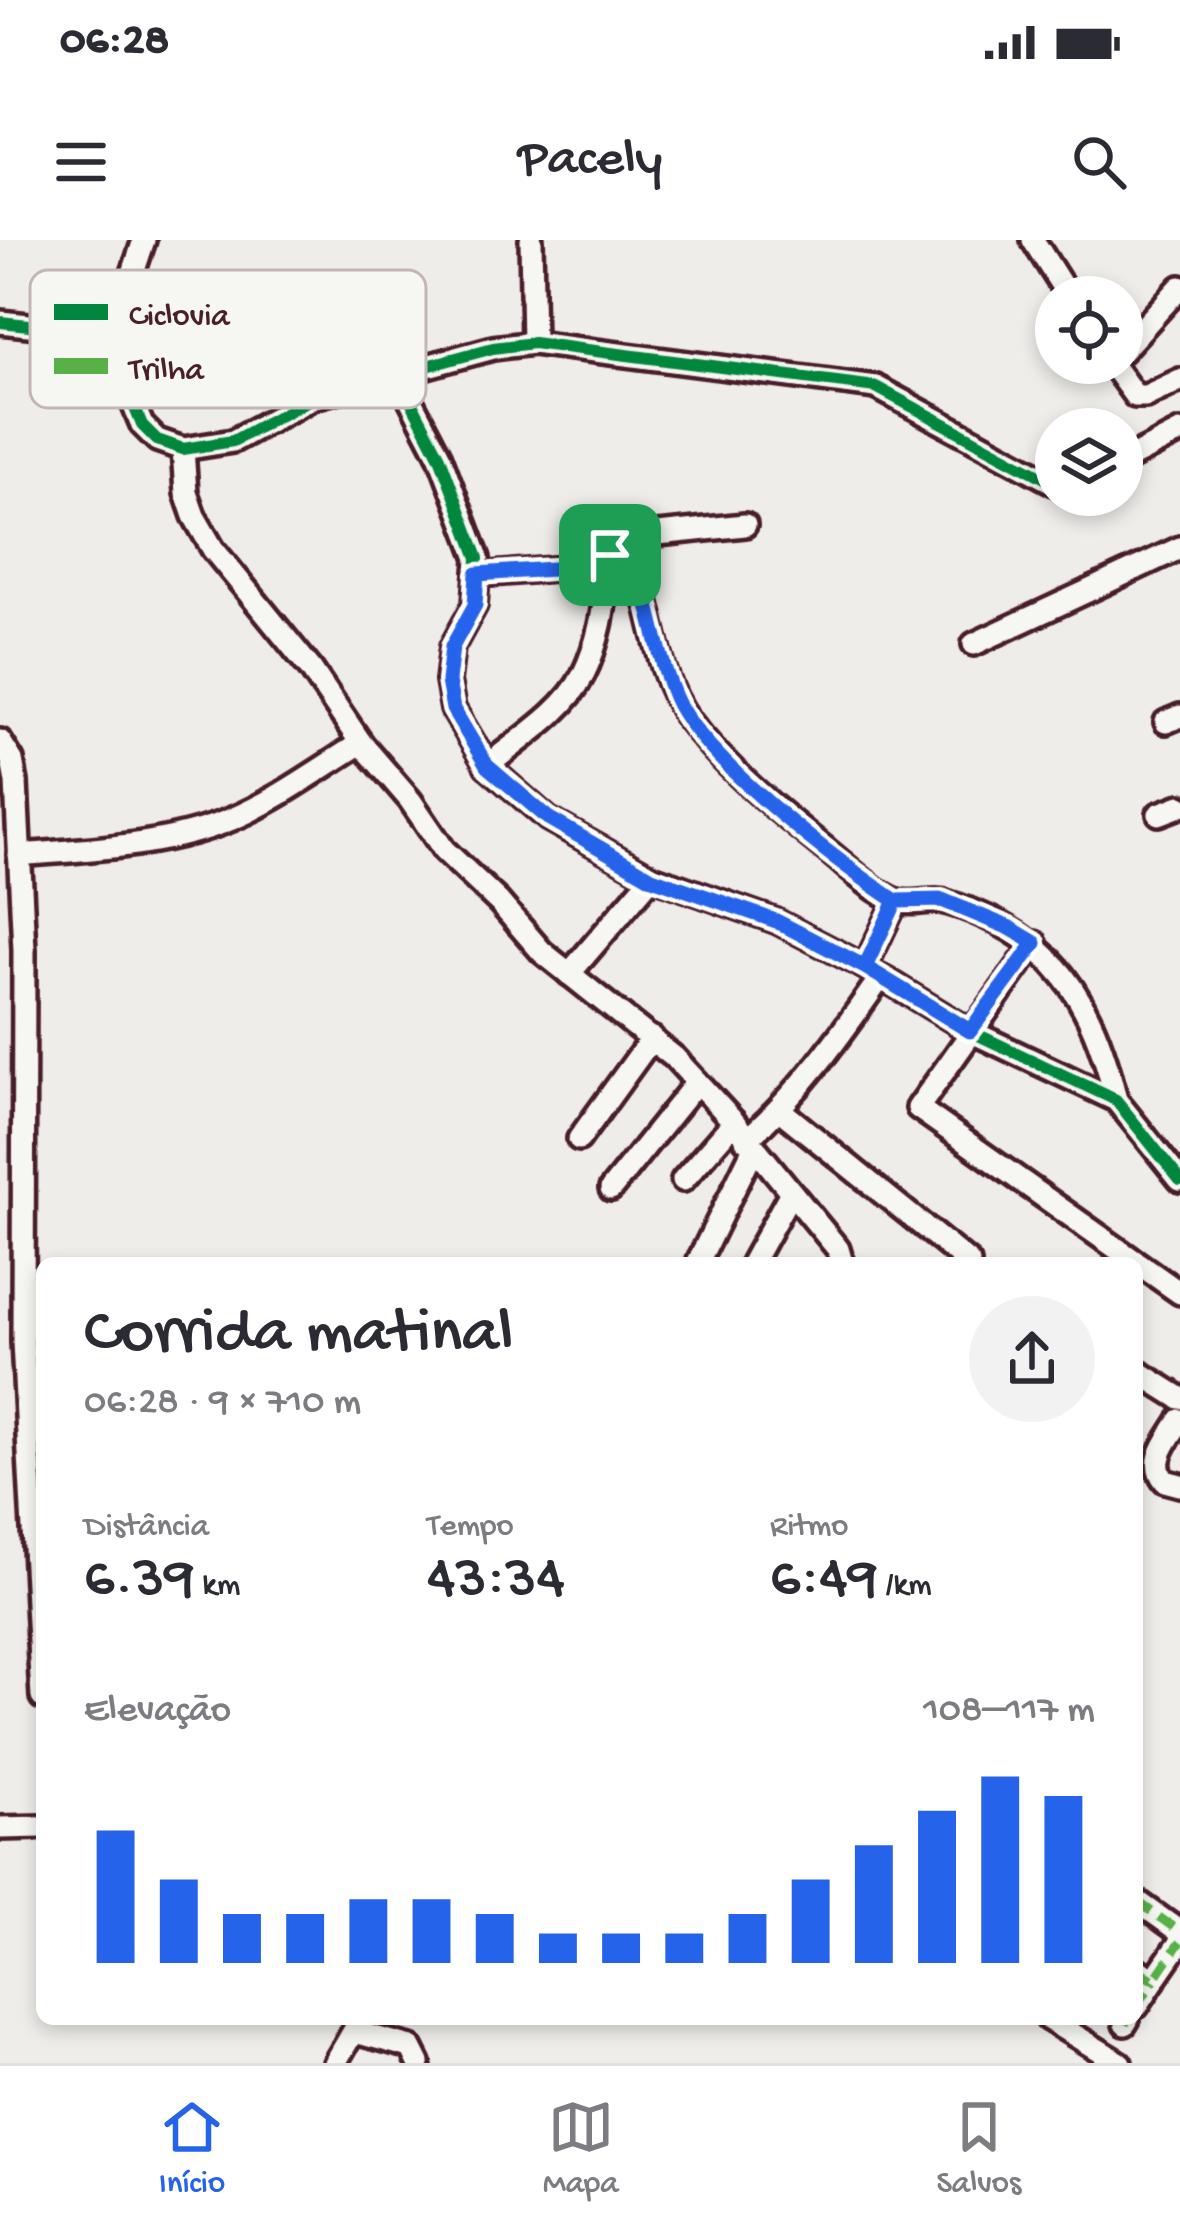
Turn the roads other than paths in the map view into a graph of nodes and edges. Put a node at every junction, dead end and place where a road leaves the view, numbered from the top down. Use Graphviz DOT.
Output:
graph roads {
  1 [pos="144,240"];
  2 [pos="531,240"];
  3 [pos="1060,240"];
  4 [pos="1039,249"];
  5 [pos="134,270"];
  6 [pos="1056,276"];
  7 [pos="1180,287"];
  8 [pos="0,322"];
  9 [pos="30,325"];
  10 [pos="1143,328"];
  11 [pos="533,343"];
  12 [pos="426,366"];
  13 [pos="1180,380"];
  14 [pos="1126,384"];
  15 [pos="135,408"];
  16 [pos="295,408"];
  17 [pos="415,408"];
  18 [pos="1180,432"];
  19 [pos="183,448"];
  20 [pos="1143,451"];
  21 [pos="1035,473"];
  22 [pos="745,525"];
  23 [pos="1180,548"];
  24 [pos="621,551"];
  25 [pos="477,574"];
  26 [pos="974,644"];
  27 [pos="0,741"];
  28 [pos="361,743"];
  29 [pos="487,766"];
  30 [pos="19,855"];
  31 [pos="652,878"];
  32 [pos="896,901"];
  33 [pos="1035,943"];
  34 [pos="873,972"];
  35 [pos="569,974"];
  36 [pos="970,1031"];
  37 [pos="652,1038"];
  38 [pos="697,1082"];
  39 [pos="1116,1100"];
  40 [pos="780,1109"];
  41 [pos="744,1137"];
  42 [pos="579,1139"];
  43 [pos="683,1180"];
  44 [pos="1180,1180"];
  45 [pos="611,1189"];
  46 [pos="790,1193"];
  47 [pos="699,1257"];
  48 [pos="755,1257"];
  49 [pos="840,1257"];
  50 [pos="962,1257"];
  51 [pos="1129,1257"];
  52 [pos="1143,1267"];
  53 [pos="1180,1293"];
  54 [pos="1143,1375"];
  55 [pos="1180,1398"];
  56 [pos="1180,1420"];
  57 [pos="1180,1485"];
  58 [pos="36,1585"];
  59 [pos="36,1827"];
  60 [pos="0,1828"];
  61 [pos="1143,1905"];
  62 [pos="1180,1932"];
  63 [pos="1180,1942"];
  64 [pos="1146,1975"];
  65 [pos="357,2025"];
  66 [pos="1058,2025"];
  67 [pos="335,2063"];
  68 [pos="418,2063"];
  69 [pos="1120,2063"];
  1 -- 5 [label="street"];
  2 -- 11 [label="street"];
  3 -- 4 [label="street"];
  4 -- 6 [label="street"];
  7 -- 10 [label="street"];
  8 -- 9 [label="street"];
  11 -- 12 [label="street"];
  11 -- 21 [label="street"];
  13 -- 14 [label="street"];
  15 -- 19 [label="street"];
  16 -- 19 [label="street"];
  17 -- 25 [label="street"];
  18 -- 20 [label="street"];
  19 -- 28 [label="street"];
  22 -- 24 [label="street"];
  23 -- 26 [label="street"];
  24 -- 25 [label="street"];
  24 -- 29 [label="street"];
  24 -- 32 [label="street"];
  25 -- 29 [label="street"];
  27 -- 30 [label="street"];
  28 -- 30 [label="street"];
  28 -- 35 [label="street"];
  29 -- 31 [label="street"];
  30 -- 58 [label="street"];
  31 -- 34 [label="street"];
  31 -- 35 [label="street"];
  32 -- 33 [label="street"];
  32 -- 34 [label="street"];
  33 -- 36 [label="street"];
  33 -- 39 [label="street"];
  34 -- 36 [label="street"];
  34 -- 40 [label="street"];
  35 -- 37 [label="street"];
  36 -- 39 [label="street"];
  36 -- 51 [label="street"];
  37 -- 38 [label="street"];
  37 -- 42 [label="street"];
  38 -- 41 [label="street"];
  38 -- 45 [label="street"];
  39 -- 44 [label="street"];
  40 -- 41 [label="street"];
  40 -- 50 [label="street"];
  41 -- 43 [label="street"];
  41 -- 46 [label="street"];
  41 -- 47 [label="street"];
  46 -- 48 [label="street"];
  46 -- 49 [label="street"];
  52 -- 53 [label="street"];
  54 -- 55 [label="street"];
  56 -- 57 [label="street"];
  59 -- 60 [label="street"];
  61 -- 62 [label="street"];
  63 -- 64 [label="street"];
  65 -- 67 [label="street"];
  65 -- 68 [label="street"];
  66 -- 69 [label="street"];
}
